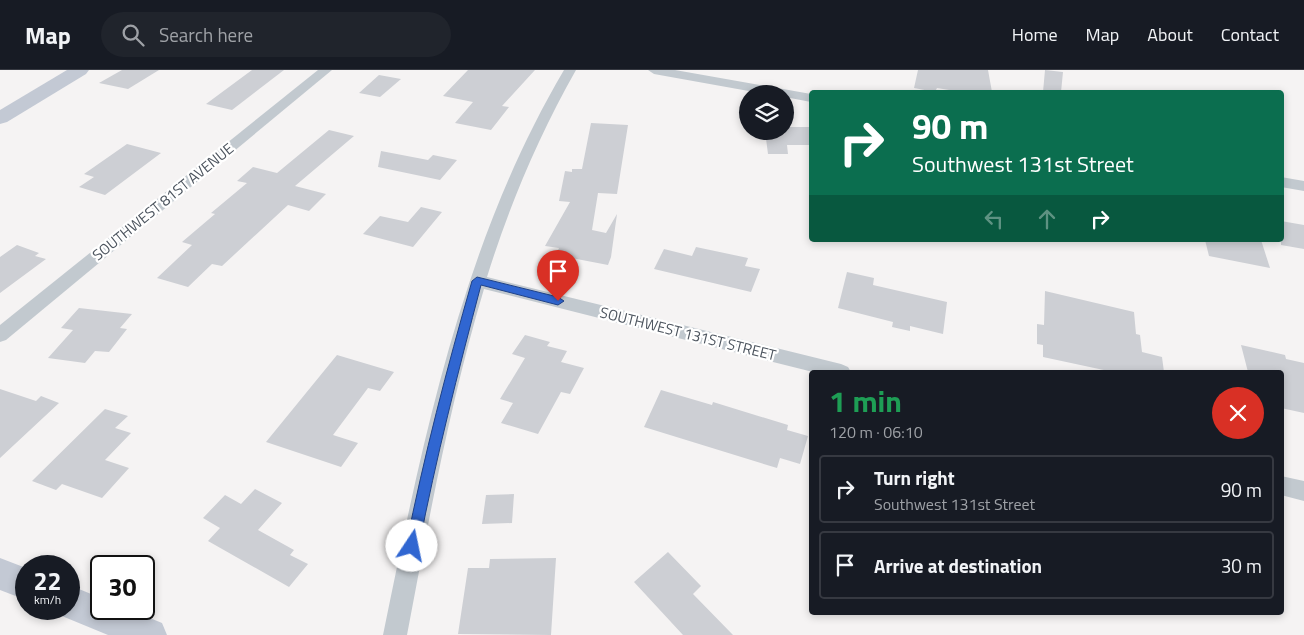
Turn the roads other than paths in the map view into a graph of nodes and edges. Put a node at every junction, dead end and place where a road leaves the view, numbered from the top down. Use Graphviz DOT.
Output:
graph roads {
  1 [pos="80,70"];
  2 [pos="326,70"];
  3 [pos="570,70"];
  4 [pos="654,70"];
  5 [pos="809,98"];
  6 [pos="0,118"];
  7 [pos="1284,183"];
  8 [pos="1304,186"];
  9 [pos="477,281"];
  10 [pos="0,335"];
  11 [pos="833,370"];
  12 [pos="1284,486"];
  13 [pos="1304,491"];
  14 [pos="0,574"];
  15 [pos="15,580"];
  16 [pos="80,606"];
  17 [pos="150,635"];
  18 [pos="395,635"];
  1 -- 6 [label="street"];
  2 -- 10 [label="street, SOUTHWEST 81ST AVENUE"];
  3 -- 9 [label="street"];
  4 -- 5 [label="street"];
  7 -- 8 [label="street"];
  9 -- 11 [label="street, SOUTHWEST 131ST STREET"];
  9 -- 18 [label="street"];
  12 -- 13 [label="street"];
  14 -- 15 [label="street"];
  16 -- 17 [label="street"];
}
